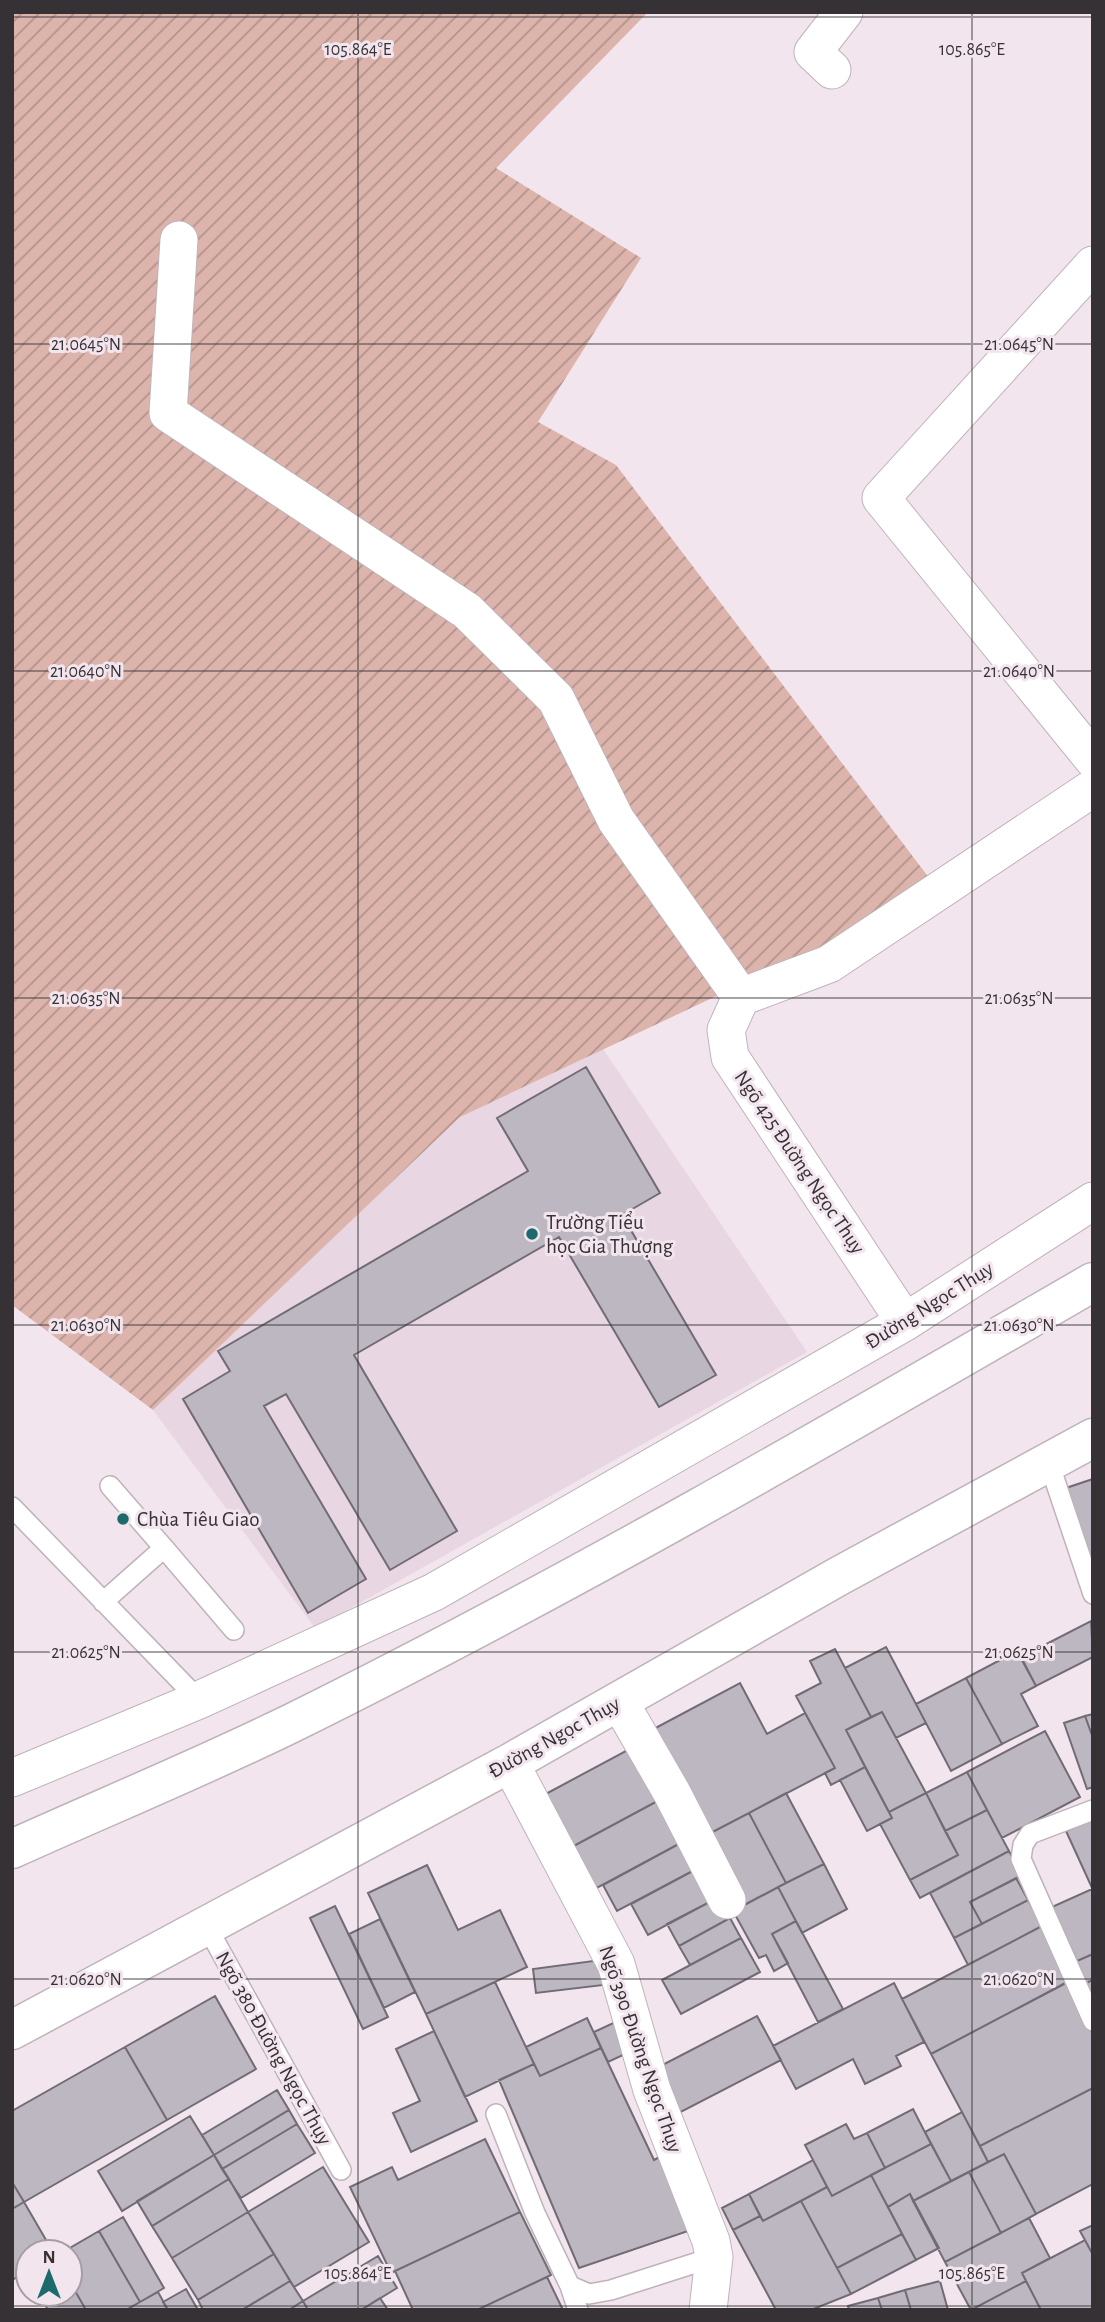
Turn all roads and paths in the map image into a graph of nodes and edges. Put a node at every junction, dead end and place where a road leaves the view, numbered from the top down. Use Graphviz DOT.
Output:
graph roads {
  1 [pos="844,12"];
  2 [pos="832,70"];
  3 [pos="178,240"];
  4 [pos="1093,265"];
  5 [pos="1093,759"];
  6 [pos="1093,788"];
  7 [pos="741,997"];
  8 [pos="1093,1200"];
  9 [pos="1093,1282"];
  10 [pos="905,1322"];
  11 [pos="1093,1438"];
  12 [pos="1049,1463"];
  13 [pos="110,1486"];
  14 [pos="12,1507"];
  15 [pos="164,1548"];
  16 [pos="1093,1594"];
  17 [pos="103,1602"];
  18 [pos="234,1630"];
  19 [pos="199,1700"];
  20 [pos="619,1701"];
  21 [pos="510,1763"];
  22 [pos="12,1778"];
  23 [pos="1093,1810"];
  24 [pos="12,1849"];
  25 [pos="727,1900"];
  26 [pos="206,1925"];
  27 [pos="1093,2021"];
  28 [pos="12,2029"];
  29 [pos="496,2114"];
  30 [pos="341,2170"];
  31 [pos="715,2257"];
  32 [pos="570,2286"];
  33 [pos="578,2310"];
  34 [pos="708,2310"];
  1 -- 2 [label="street"];
  3 -- 7 [label="street"];
  4 -- 5 [label="street"];
  6 -- 7 [label="street"];
  7 -- 10 [label="street, Ngõ 425 Đường Ngọc Thụy"];
  8 -- 10 [label="street, Đường Ngọc Thụy"];
  9 -- 24 [label="street"];
  10 -- 19 [label="street, Đường Ngọc Thụy"];
  11 -- 12 [label="street, Đường Ngọc Thụy"];
  12 -- 16 [label="lane"];
  12 -- 20 [label="street, Đường Ngọc Thụy"];
  13 -- 15 [label="lane"];
  14 -- 17 [label="lane"];
  15 -- 17 [label="lane"];
  15 -- 18 [label="lane"];
  17 -- 19 [label="lane"];
  19 -- 22 [label="street, Đường Ngọc Thụy"];
  20 -- 21 [label="street, Đường Ngọc Thụy"];
  20 -- 25 [label="street"];
  21 -- 26 [label="street, Đường Ngọc Thụy"];
  21 -- 31 [label="street, Ngõ 390 Đường Ngọc Thụy"];
  23 -- 27 [label="lane"];
  26 -- 28 [label="street, Đường Ngọc Thụy"];
  26 -- 30 [label="lane, Ngõ 380 Đường Ngọc Thụy"];
  29 -- 32 [label="lane"];
  31 -- 32 [label="lane"];
  31 -- 34 [label="street, Ngõ 390 Đường Ngọc Thụy"];
  32 -- 33 [label="lane"];
}
